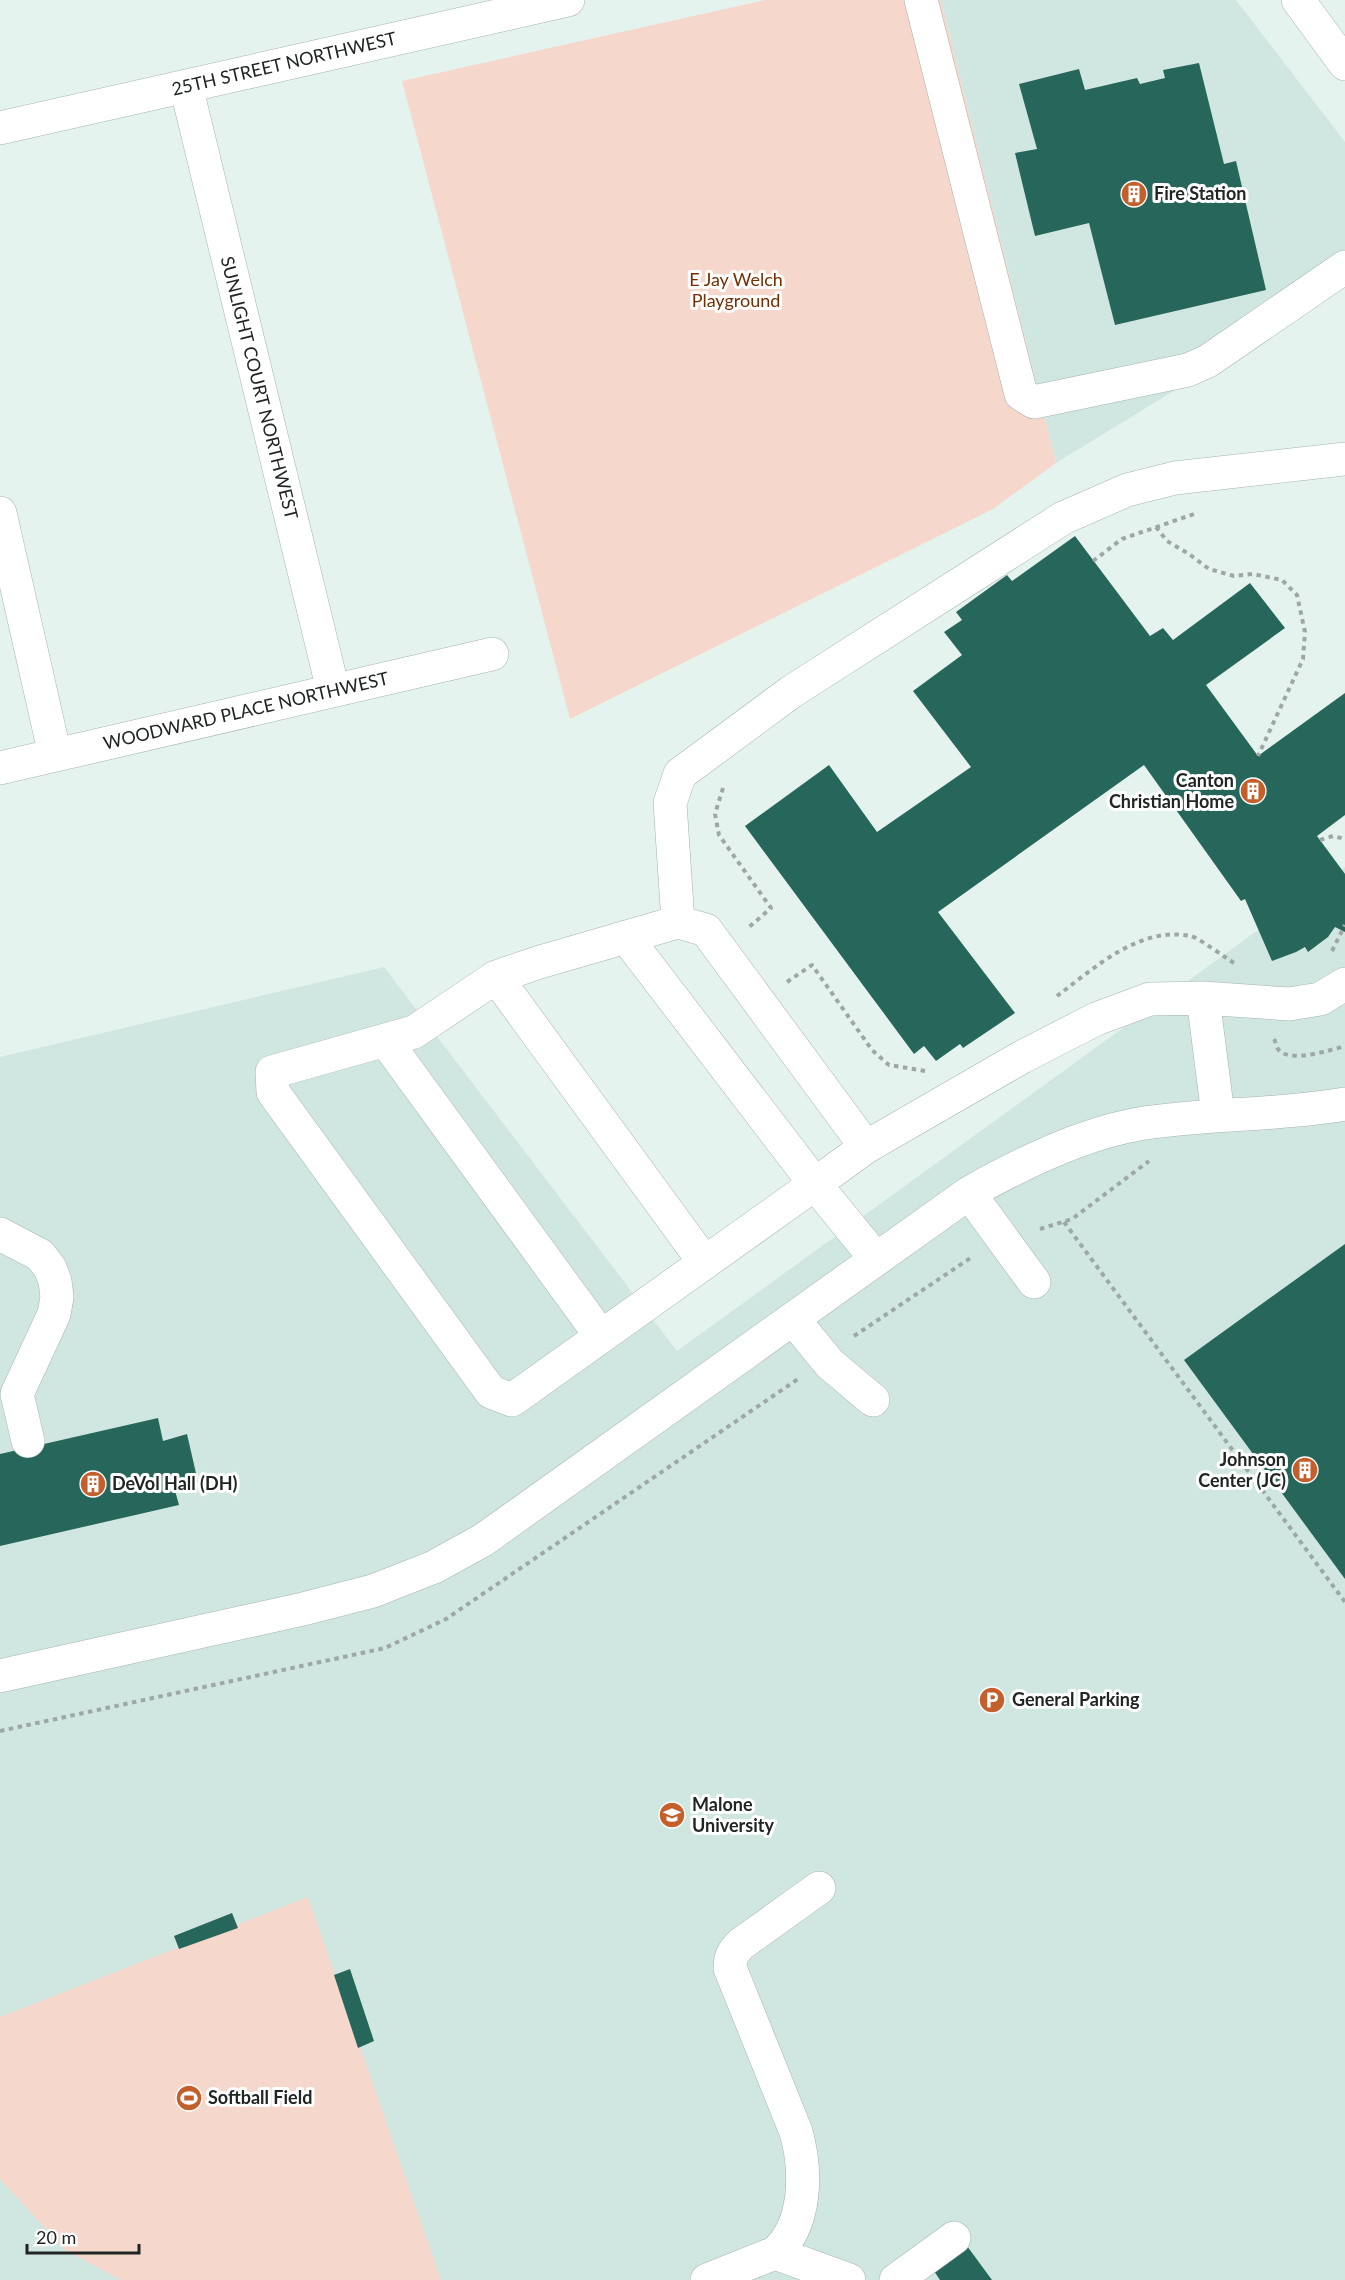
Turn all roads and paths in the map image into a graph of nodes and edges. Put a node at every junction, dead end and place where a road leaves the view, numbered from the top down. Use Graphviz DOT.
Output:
graph roads {
  1 [pos="568,0"];
  2 [pos="921,0"];
  3 [pos="1298,0"];
  4 [pos="1345,64"];
  5 [pos="186,86"];
  6 [pos="0,128"];
  7 [pos="1345,267"];
  8 [pos="1345,459"];
  9 [pos="1204,511"];
  10 [pos="0,513"];
  11 [pos="1156,527"];
  12 [pos="1093,561"];
  13 [pos="492,654"];
  14 [pos="333,690"];
  15 [pos="55,755"];
  16 [pos="1258,756"];
  17 [pos="0,768"];
  18 [pos="724,784"];
  19 [pos="1345,839"];
  20 [pos="1320,840"];
  21 [pos="678,922"];
  22 [pos="1345,925"];
  23 [pos="754,936"];
  24 [pos="626,937"];
  25 [pos="1331,954"];
  26 [pos="1235,963"];
  27 [pos="780,973"];
  28 [pos="496,977"];
  29 [pos="1345,984"];
  30 [pos="1203,998"];
  31 [pos="1048,1002"];
  32 [pos="385,1040"];
  33 [pos="932,1070"];
  34 [pos="1345,1104"];
  35 [pos="1218,1115"];
  36 [pos="866,1148"];
  37 [pos="815,1184"];
  38 [pos="969,1193"];
  39 [pos="1064,1222"];
  40 [pos="0,1234"];
  41 [pos="876,1259"];
  42 [pos="705,1263"];
  43 [pos="1034,1282"];
  44 [pos="793,1319"];
  45 [pos="601,1336"];
  46 [pos="873,1400"];
  47 [pos="28,1441"];
  48 [pos="1345,1602"];
  49 [pos="0,1676"];
  50 [pos="819,1888"];
  51 [pos="954,2238"];
  52 [pos="775,2253"];
  53 [pos="707,2280"];
  54 [pos="849,2280"];
  55 [pos="896,2280"];
  1 -- 5 [label="street, 25TH STREET NORTHWEST"];
  2 -- 7 [label="street"];
  3 -- 4 [label="street"];
  5 -- 6 [label="street, 25TH STREET NORTHWEST"];
  5 -- 14 [label="street, SUNLIGHT COURT NORTHWEST"];
  8 -- 21 [label="street"];
  9 -- 11 [label="path"];
  10 -- 15 [label="street"];
  11 -- 12 [label="path"];
  11 -- 16 [label="path"];
  13 -- 14 [label="street, WOODWARD PLACE NORTHWEST"];
  14 -- 15 [label="street, WOODWARD PLACE NORTHWEST"];
  15 -- 17 [label="street, WOODWARD PLACE NORTHWEST"];
  18 -- 23 [label="path"];
  19 -- 20 [label="path"];
  21 -- 24 [label="street"];
  21 -- 36 [label="street"];
  22 -- 25 [label="path"];
  24 -- 28 [label="street"];
  24 -- 37 [label="street"];
  26 -- 31 [label="path"];
  27 -- 33 [label="path"];
  28 -- 32 [label="street"];
  28 -- 42 [label="street"];
  29 -- 30 [label="street"];
  30 -- 35 [label="street"];
  30 -- 36 [label="street"];
  32 -- 45 [label="street"];
  32 -- 45 [label="street"];
  34 -- 35 [label="street"];
  35 -- 38 [label="street"];
  36 -- 37 [label="street"];
  37 -- 41 [label="street"];
  37 -- 42 [label="street"];
  38 -- 41 [label="street"];
  38 -- 43 [label="street"];
  39 -- 48 [label="path"];
  40 -- 47 [label="street"];
  41 -- 44 [label="street"];
  42 -- 45 [label="street"];
  44 -- 46 [label="street"];
  44 -- 49 [label="street"];
  50 -- 52 [label="street"];
  51 -- 55 [label="street"];
  52 -- 53 [label="street"];
  52 -- 54 [label="street"];
}
